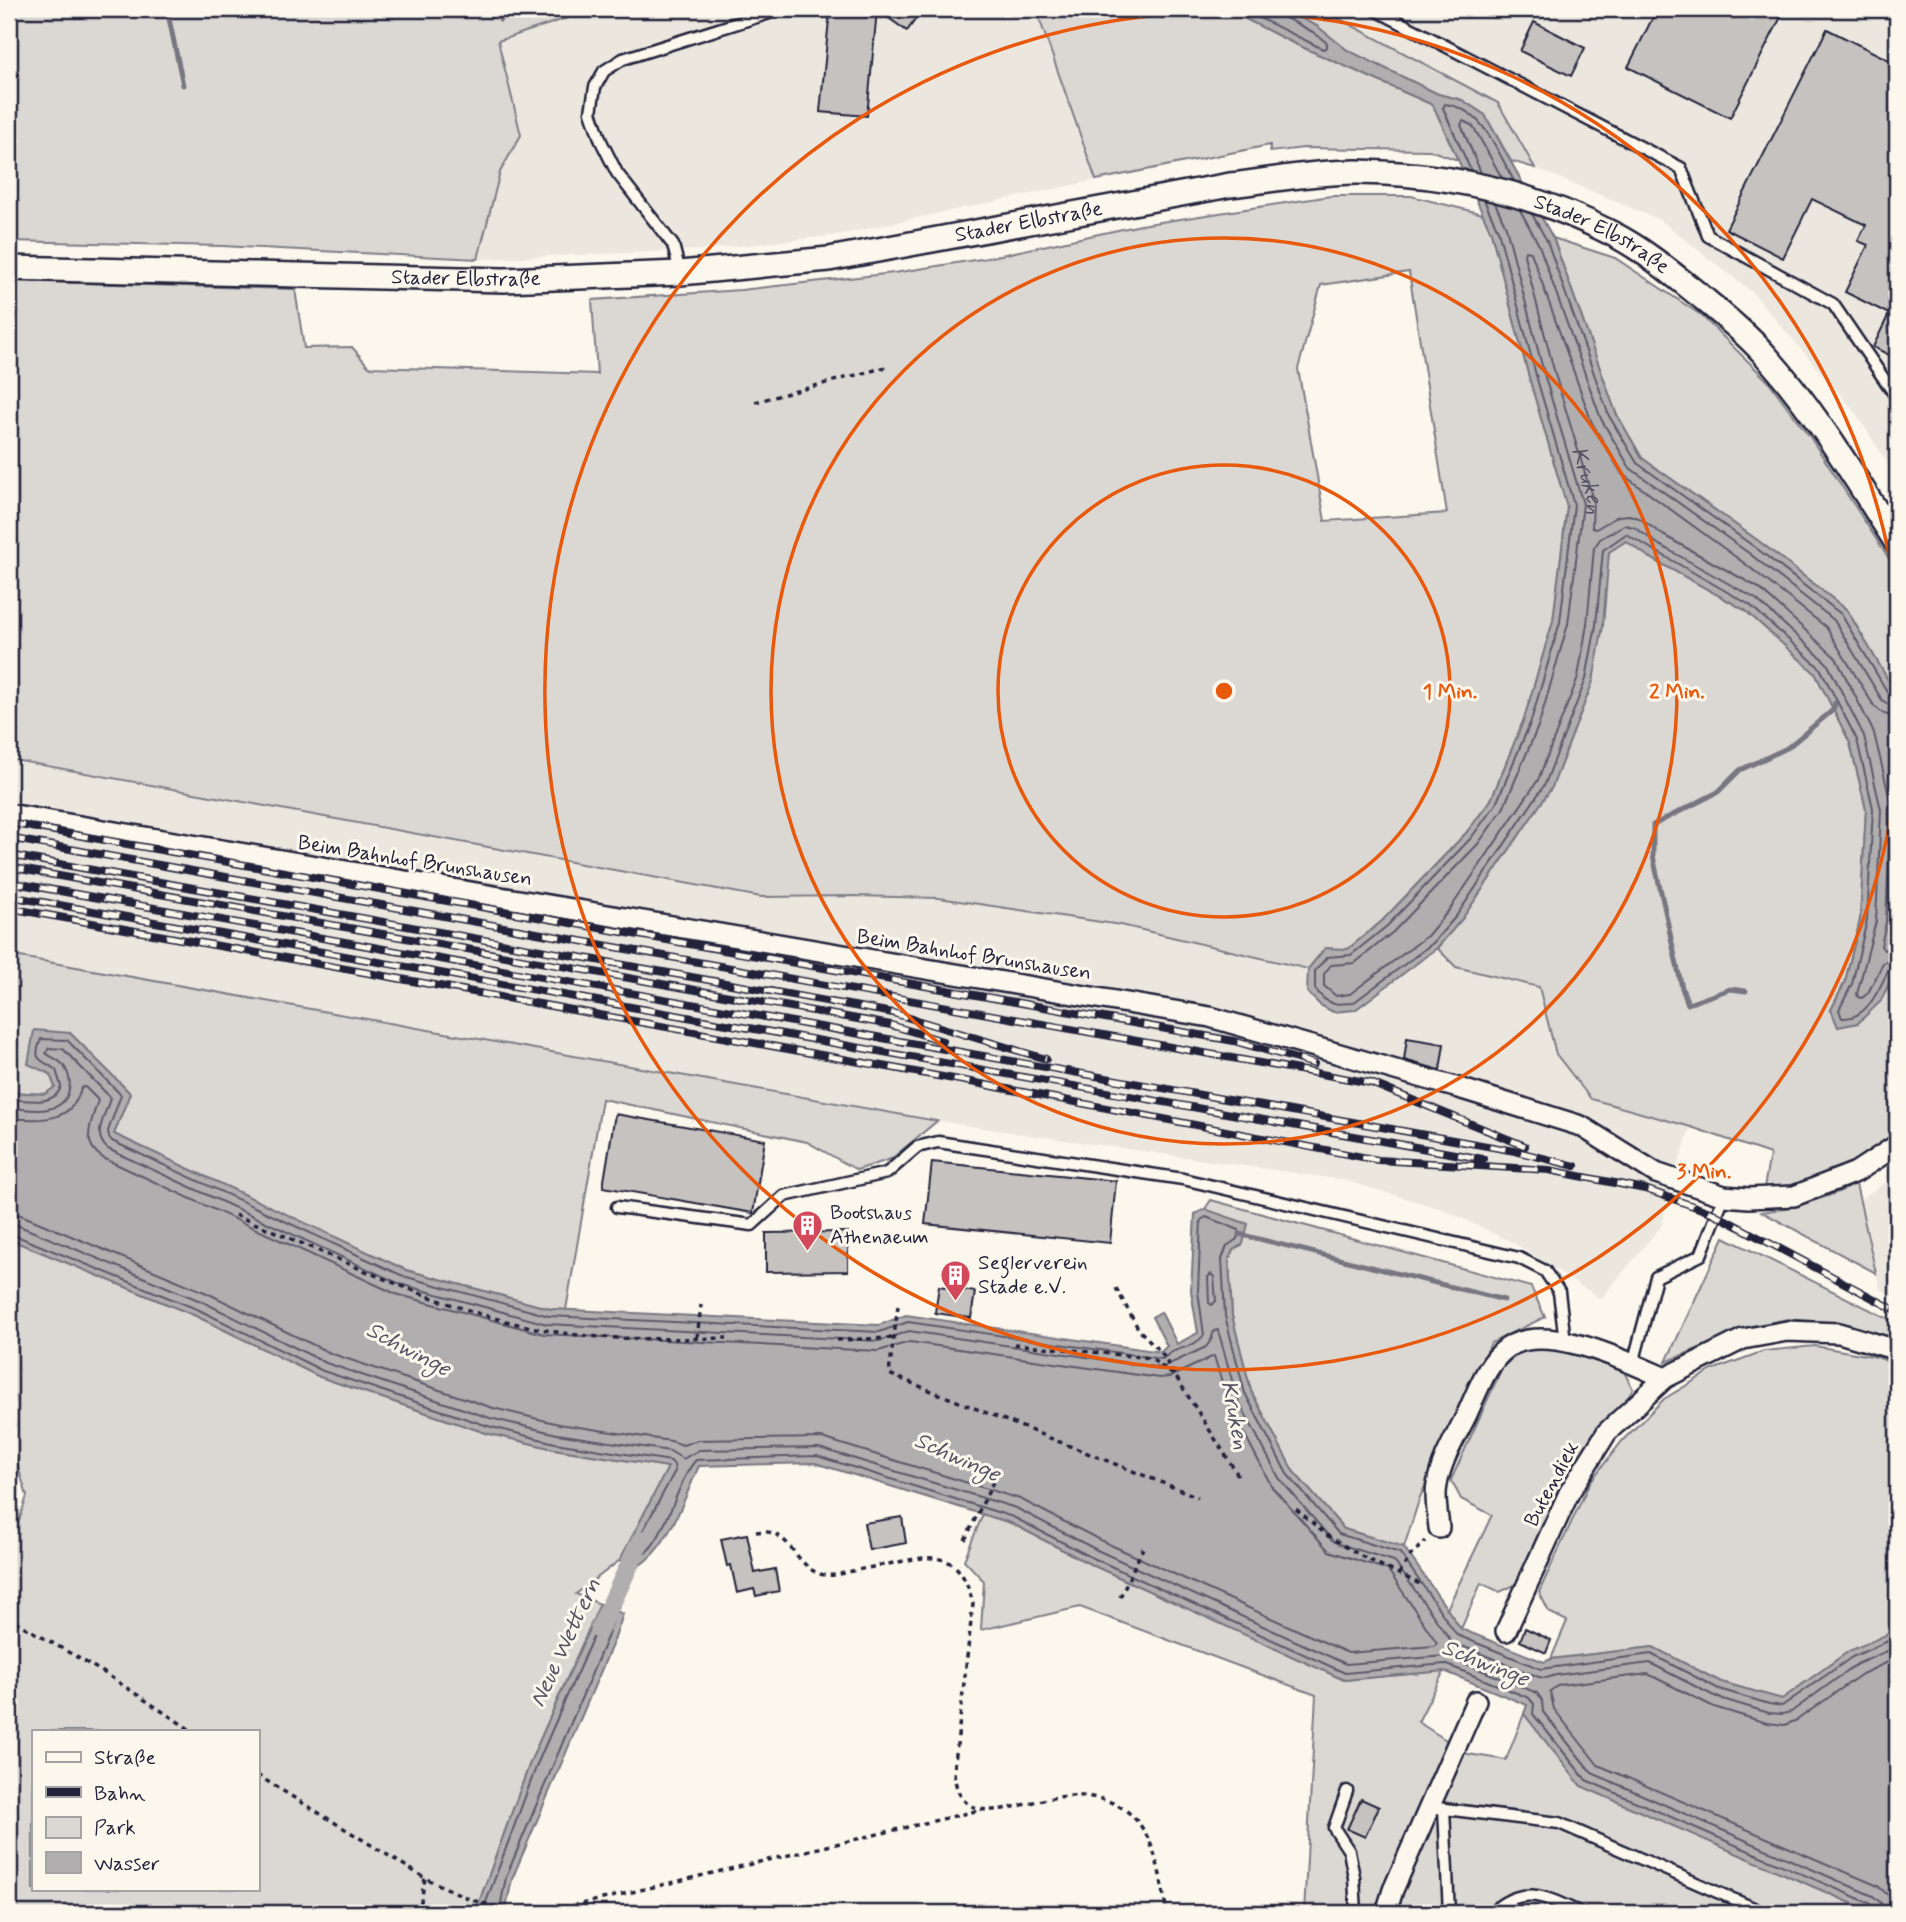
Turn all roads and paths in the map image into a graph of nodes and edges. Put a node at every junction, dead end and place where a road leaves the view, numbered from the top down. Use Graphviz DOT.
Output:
graph roads {
  1 [pos="782,9"];
  2 [pos="1374,9"];
  3 [pos="9,268"];
  4 [pos="680,273"];
  5 [pos="890,366"];
  6 [pos="1897,398"];
  7 [pos="755,402"];
  8 [pos="1897,543"];
  9 [pos="9,814"];
  10 [pos="1897,1144"];
  11 [pos="1724,1196"];
  12 [pos="617,1207"];
  13 [pos="235,1215"];
  14 [pos="1116,1288"];
  15 [pos="701,1305"];
  16 [pos="898,1306"];
  17 [pos="727,1338"];
  18 [pos="894,1338"];
  19 [pos="697,1339"];
  20 [pos="837,1340"];
  21 [pos="1565,1341"];
  22 [pos="1014,1344"];
  23 [pos="1897,1350"];
  24 [pos="1633,1364"];
  25 [pos="1176,1377"];
  26 [pos="1665,1378"];
  27 [pos="1238,1475"];
  28 [pos="993,1482"];
  29 [pos="1198,1497"];
  30 [pos="1296,1509"];
  31 [pos="1439,1528"];
  32 [pos="756,1532"];
  33 [pos="965,1540"];
  34 [pos="1143,1548"];
  35 [pos="1411,1555"];
  36 [pos="1399,1574"];
  37 [pos="1423,1585"];
  38 [pos="1120,1597"];
  39 [pos="9,1613"];
  40 [pos="1506,1631"];
  41 [pos="1476,1701"];
  42 [pos="190,1730"];
  43 [pos="259,1776"];
  44 [pos="1347,1791"];
  45 [pos="1436,1808"];
  46 [pos="980,1810"];
  47 [pos="425,1878"];
  48 [pos="419,1913"];
  49 [pos="515,1913"];
  50 [pos="543,1913"];
  51 [pos="1167,1913"];
  52 [pos="1356,1913"];
  53 [pos="1386,1913"];
  54 [pos="1449,1913"];
  55 [pos="1491,1913"];
  56 [pos="1581,1913"];
  57 [pos="1765,1913"];
  1 -- 4 [label="lane"];
  2 -- 6 [label="lane"];
  3 -- 4 [label="street, Stader Elbstraße"];
  4 -- 8 [label="street, Stader Elbstraße"];
  5 -- 7 [label="path"];
  9 -- 11 [label="street, Beim Bahnhof Brunshausen"];
  10 -- 11 [label="street, Beim Bahnhof Brunshausen"];
  11 -- 24 [label="lane"];
  12 -- 21 [label="lane"];
  13 -- 19 [label="path"];
  14 -- 25 [label="path"];
  15 -- 19 [label="path"];
  16 -- 18 [label="path"];
  17 -- 19 [label="path"];
  18 -- 20 [label="path"];
  18 -- 29 [label="path"];
  21 -- 24 [label="street"];
  21 -- 31 [label="street"];
  22 -- 25 [label="path"];
  23 -- 26 [label="street, Butendiek"];
  24 -- 26 [label="street"];
  25 -- 27 [label="path"];
  26 -- 40 [label="street, Butendiek"];
  28 -- 33 [label="path"];
  30 -- 36 [label="path"];
  32 -- 46 [label="path"];
  34 -- 38 [label="path"];
  35 -- 36 [label="path"];
  36 -- 37 [label="path"];
  39 -- 42 [label="path"];
  41 -- 45 [label="street"];
  43 -- 47 [label="path"];
  44 -- 52 [label="lane"];
  45 -- 53 [label="street"];
  45 -- 54 [label="lane"];
  45 -- 57 [label="lane"];
  46 -- 50 [label="path"];
  46 -- 51 [label="path"];
  47 -- 48 [label="path"];
  47 -- 49 [label="path"];
  55 -- 56 [label="lane"];
}
